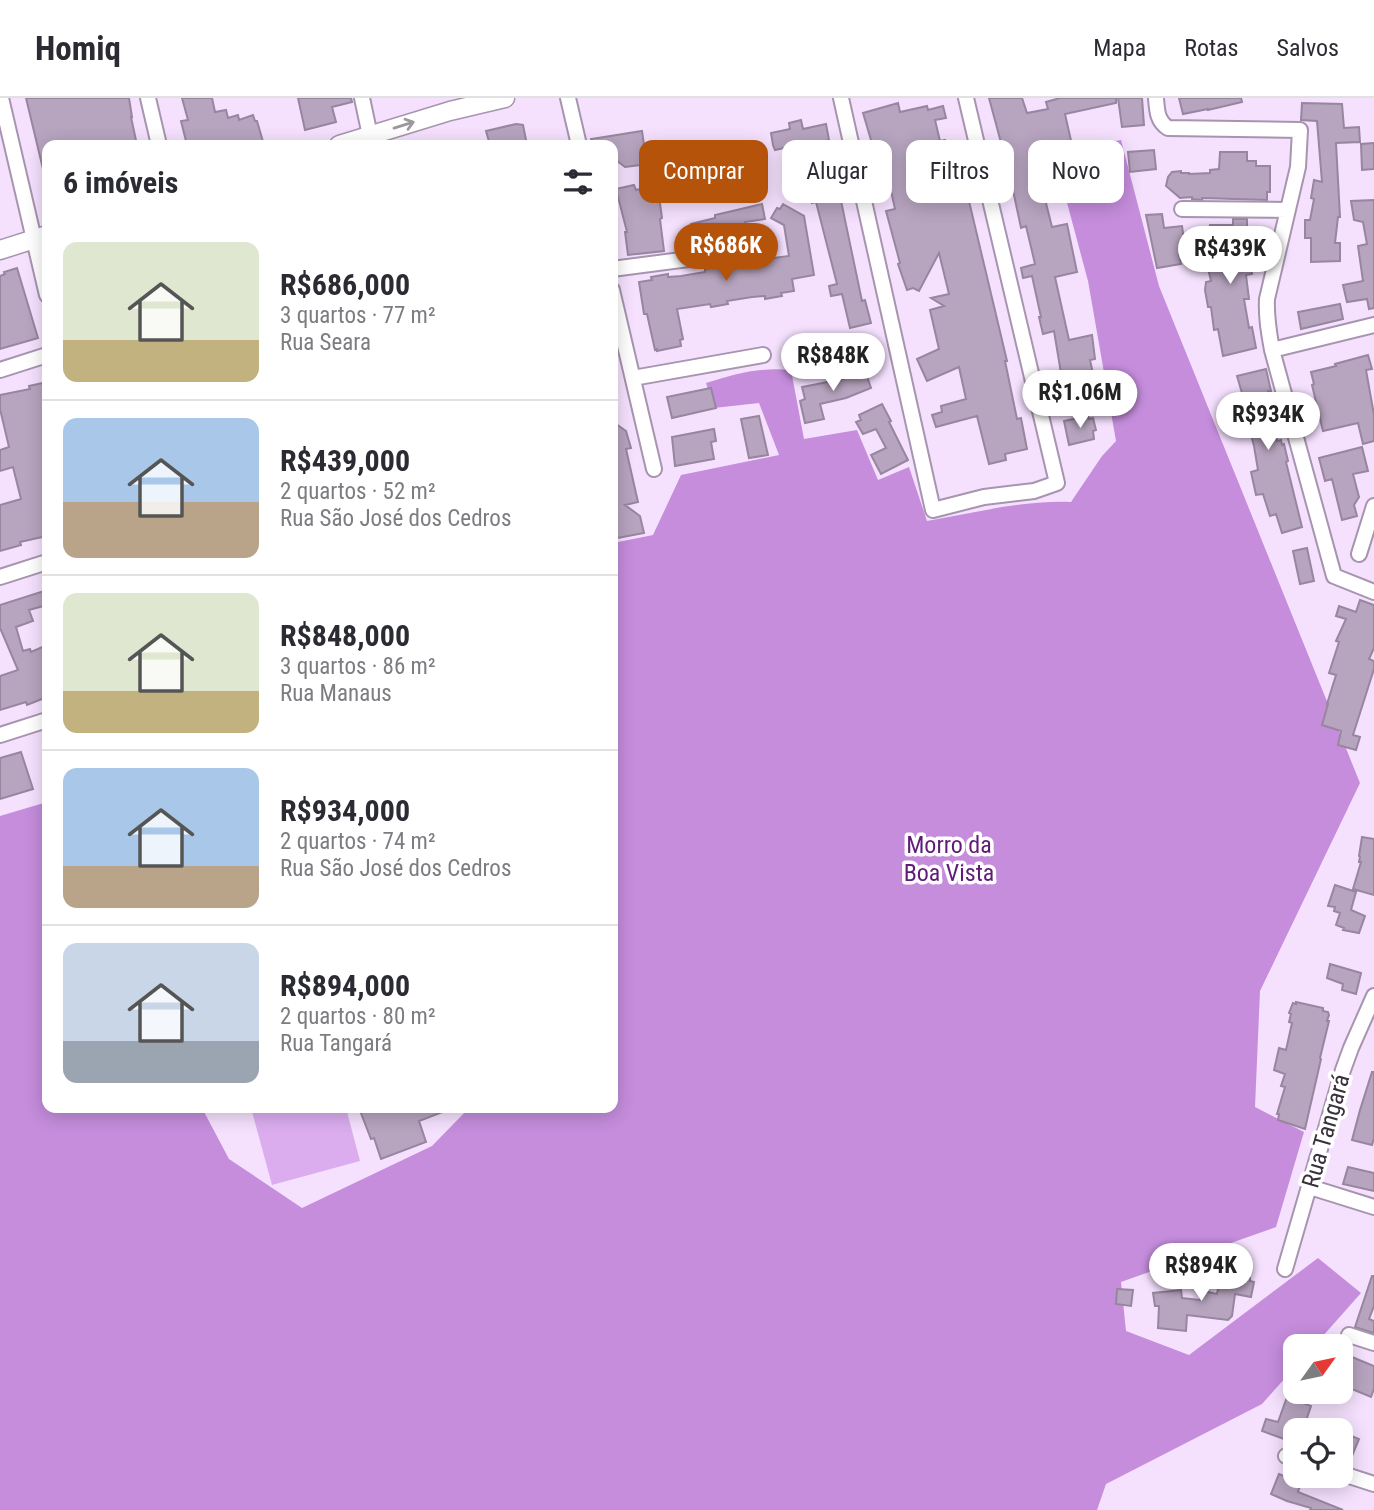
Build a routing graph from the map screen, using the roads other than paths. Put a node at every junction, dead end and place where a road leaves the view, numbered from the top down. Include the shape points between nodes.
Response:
1 (1, 98) edge
2 (148, 98) edge
3 (362, 98) edge
4 (505, 98) edge
5 (568, 98) edge
6 (841, 98) edge
7 (966, 98) edge
8 (1156, 98) edge
9 (158, 140) edge
10 (371, 140) edge
11 (578, 140) edge
12 (1182, 209) dead end
13 (1288, 210) junction
14 (41, 237) edge
15 (765, 249) dead end
16 (0, 250) edge
17 (618, 269) edge
18 (618, 315) edge
19 (1374, 325) edge
20 (1272, 350) junction
21 (763, 355) dead end
22 (42, 357) edge
23 (0, 370) edge
24 (633, 378) junction
25 (654, 469) dead end
26 (1374, 506) edge
27 (1359, 554) dead end
28 (42, 564) edge
29 (0, 577) edge
30 (1374, 592) edge
31 (42, 722) edge
32 (0, 735) edge
33 (1374, 996) edge
34 (1310, 1187) junction
35 (1374, 1207) edge
36 (1285, 1269) dead end
37 (1353, 1336) edge
38 (1374, 1343) edge
39 (1353, 1477) edge
40 (1374, 1484) edge

1 - 14 street
2 - 9 street
3 - 10 street
10 -> 4 main road via 450,111
5 - 11 street
6 - 7 street via 933,510 1057,483
8 - 13 street via 1158,115 1168,128 1300,130
12 - 13 street
13 - 20 street via 1267,299
14 - 16 main road
15 - 17 street
18 - 24 street
19 - 20 street
20 - 30 street via 1334,576
21 - 24 street
22 - 23 street
24 - 25 street
26 - 27 street
28 - 29 street
31 - 32 street
33 - 34 street, Rua Tangará via 1347,1059
34 - 35 street
34 - 36 street, Rua Tangará
37 - 38 street
39 - 40 street

